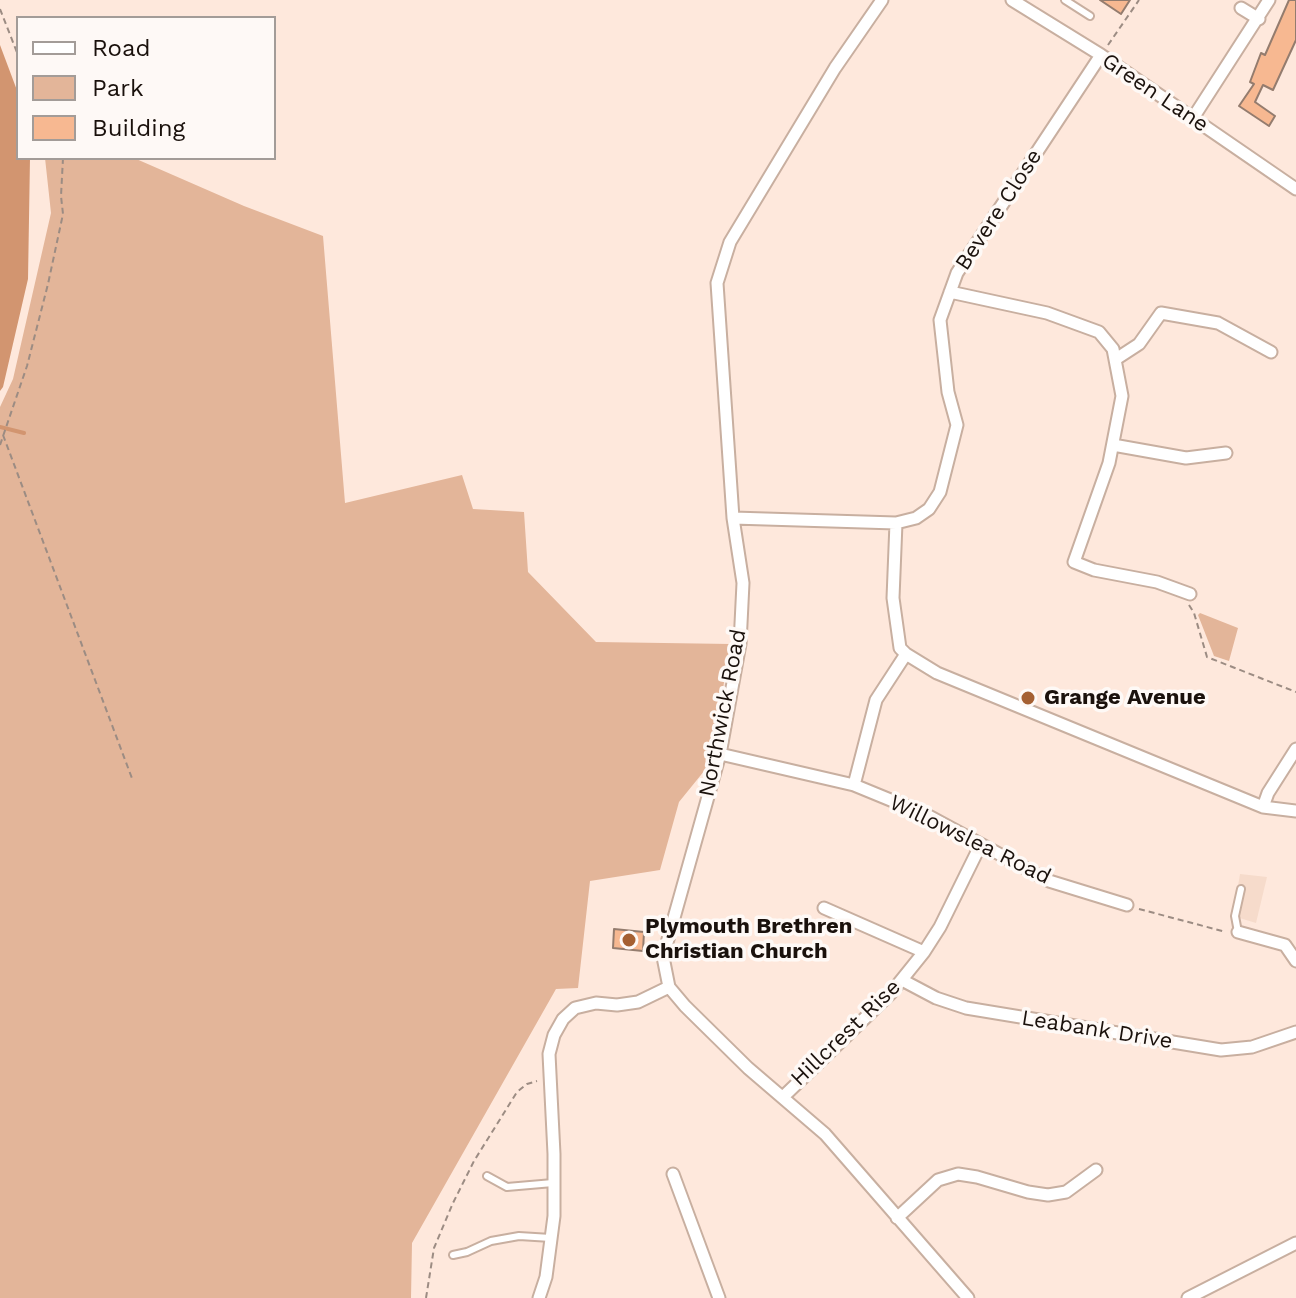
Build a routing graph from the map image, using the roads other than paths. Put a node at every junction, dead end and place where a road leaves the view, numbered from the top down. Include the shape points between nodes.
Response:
1 (882, 0) edge
2 (1012, 0) edge
3 (1065, 0) edge
4 (1269, 0) edge
5 (1241, 8) dead end
6 (1090, 16) dead end
7 (1259, 19) junction
8 (1101, 55) junction
9 (1193, 118) junction
10 (1296, 189) edge
11 (950, 292) junction
12 (1271, 352) dead end
13 (1116, 359) junction
14 (1113, 445) junction
15 (1226, 453) dead end
16 (733, 518) junction
17 (896, 523) junction
18 (1190, 594) road end
19 (906, 654) junction
20 (1296, 749) edge
21 (720, 754) junction
22 (854, 785) junction
23 (1263, 807) junction
24 (1296, 811) edge
25 (980, 846) junction
26 (1241, 889) dead end
27 (1127, 905) road end
28 (824, 908) dead end
29 (1238, 932) joint
30 (924, 952) junction
31 (1296, 961) edge
32 (902, 980) junction
33 (669, 987) junction
34 (1296, 1032) edge
35 (784, 1096) junction
36 (1096, 1170) dead end
37 (673, 1174) dead end
38 (487, 1176) dead end
39 (553, 1183) junction
40 (897, 1218) junction
41 (551, 1238) junction
42 (1296, 1243) edge
43 (453, 1255) road end
44 (539, 1298) edge
45 (719, 1298) edge
46 (968, 1298) edge
47 (1188, 1298) edge

1 - 16 street, Northwick Road via 730,242 717,283
2 - 8 street, Green Lane
3 - 6 lane
4 - 7 street
5 - 7 street
7 - 9 street
8 - 9 street, Green Lane
8 - 11 street, Bevere Close via 965,259
9 - 10 street, Green Lane
11 - 13 street via 1047,313 1099,332
11 - 17 street, Bevere Close via 940,320 957,425 940,492 929,509
12 - 13 street via 1218,323 1161,313 1139,344
13 - 14 street via 1122,396
14 - 15 street via 1186,458
14 - 18 street via 1074,562
16 - 17 street, Bevere Close
16 - 21 street, Northwick Road via 743,583 740,644
17 - 19 street via 893,598 900,648
19 - 22 street via 876,700
19 - 23 street via 937,673
20 - 23 street
21 - 22 street, Willowslea Road
21 - 33 street, Northwick Road via 665,947
22 - 25 street, Willowslea Road via 927,815
23 - 24 street
25 - 27 street, Willowslea Road via 1049,881
25 - 30 street, Hillcrest Rise
26 - 29 lane via 1235,916
28 - 30 street
29 - 31 street via 1285,945
30 - 32 street, Hillcrest Rise
32 - 34 street, Leabank Drive via 966,1008 1221,1050 1252,1047
32 - 35 street, Hillcrest Rise
33 - 35 street via 748,1068
33 - 39 street via 638,1002 575,1008 563,1019 549,1054
35 - 40 street via 825,1134
36 - 40 street via 1066,1192 1048,1195 958,1174 938,1180
37 - 45 street
38 - 39 lane via 507,1187
39 - 41 street
40 - 46 street
41 - 43 lane via 519,1236
41 - 44 street
42 - 47 street

